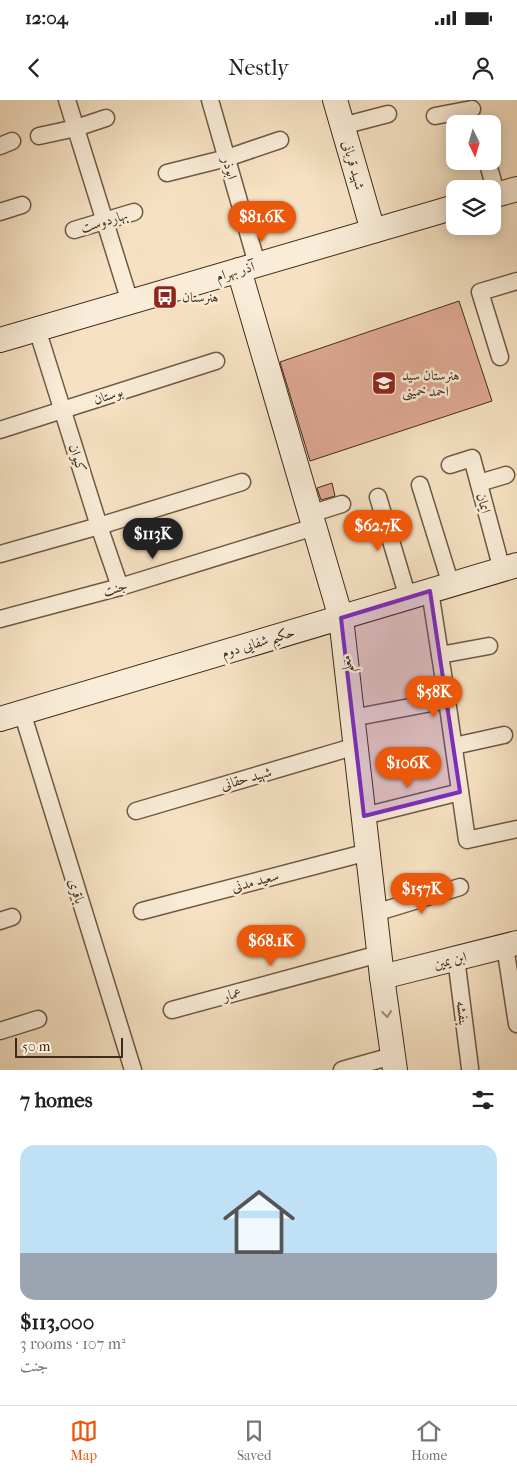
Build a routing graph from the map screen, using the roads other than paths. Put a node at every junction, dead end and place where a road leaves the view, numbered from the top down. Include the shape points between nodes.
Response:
1 (68, 100) edge
2 (210, 100) edge
3 (334, 100) edge
4 (472, 111) edge
5 (388, 114) dead end
6 (435, 116) dead end
7 (106, 118) dead end
8 (342, 126) junction
9 (76, 128) junction
10 (39, 136) dead end
11 (280, 140) dead end
12 (227, 158) junction
13 (491, 170) edge
14 (167, 173) dead end
15 (502, 193) edge
16 (22, 205) dead end
17 (446, 210) edge
18 (0, 212) edge
19 (134, 212) dead end
20 (105, 221) junction
21 (74, 230) dead end
22 (373, 231) junction
23 (248, 267) junction
24 (517, 281) edge
25 (130, 302) junction
26 (37, 330) junction
27 (0, 340) edge
28 (500, 357) dead end
29 (216, 361) dead end
30 (62, 410) junction
31 (0, 430) edge
32 (450, 465) dead end
33 (506, 475) dead end
34 (242, 482) dead end
35 (479, 483) junction
36 (420, 485) dead end
37 (378, 497) dead end
38 (342, 504) dead end
39 (312, 521) junction
40 (99, 526) junction
41 (0, 554) edge
42 (510, 567) edge
43 (120, 587) junction
44 (429, 591) junction
45 (341, 618) junction
46 (0, 619) edge
47 (489, 646) dead end
48 (440, 655) junction
49 (448, 700) junction
50 (11, 715) edge
51 (352, 718) junction
52 (504, 735) dead end
53 (356, 746) junction
54 (454, 746) junction
55 (460, 792) junction
56 (136, 810) dead end
57 (364, 816) junction
58 (517, 829) edge
59 (368, 852) junction
60 (460, 887) dead end
61 (142, 911) dead end
62 (375, 913) junction
63 (511, 944) edge
64 (379, 954) junction
65 (456, 958) junction
66 (382, 977) junction
67 (172, 1010) dead end
68 (38, 1019) dead end
69 (517, 1024) edge
70 (0, 1031) edge
71 (393, 1063) edge
72 (470, 1068) dead end
73 (133, 1070) edge
74 (342, 1070) edge

1 - 9 street
2 - 12 street, ابوذر
3 - 8 street, شهید قربانی
4 - 6 street
5 - 8 street
7 - 9 street
8 - 22 street, شهید قربانی
9 - 10 street
9 - 20 street
11 - 12 street
12 - 14 street
12 - 23 street, ابوذر
13 - 15 street
16 - 18 street
17 - 22 street, آذر بهرام
19 - 20 street, بهاردوست
20 - 21 street, بهاردوست
20 - 25 street
22 - 23 street, آذر بهرام
23 - 25 street, آذر بهرام
23 - 39 street, معلم
24 - 28 street via 480,292
25 - 26 street, آذر بهرام
26 - 27 street, آذر بهرام
26 - 30 street, کیوان
29 - 30 street, بوستان
30 - 31 street, بوستان
30 - 40 street, کیوان
32 - 35 street, ایمان via 472,458
33 - 35 street
34 - 40 street
35 - 42 street, ایمان
36 - 44 street
37 - 44 street
38 - 39 street, جنت
39 - 43 street, جنت
39 - 45 street, معلم
40 - 41 street
40 - 43 street, کیوان
42 - 44 street, حکیم شفایی دوم
43 - 46 street, جنت
44 - 45 street, حکیم شفایی دوم
44 - 48 street
45 - 50 street, حکیم شفایی دوم
45 - 51 street, معلم
47 - 48 street
48 - 49 street
49 - 51 street
49 - 54 street
50 - 73 street, باقری
51 - 53 street, معلم
52 - 54 street
53 - 56 street, شهید حقانی
53 - 57 street, معلم
54 - 55 street
55 - 57 street
55 - 58 street via 467,840
57 - 59 street, معلم
59 - 61 street, سعید مدنی
59 - 62 street, معلم
60 - 62 street
62 - 64 street, معلم
63 - 65 street, ابن یمین
63 - 69 street
64 - 66 street, معلم
64 - 67 street, عمار
65 - 66 street, ابن یمین
65 - 72 street, بنفشه
66 -> 71 street, معلم
68 - 70 street
71 - 74 street

